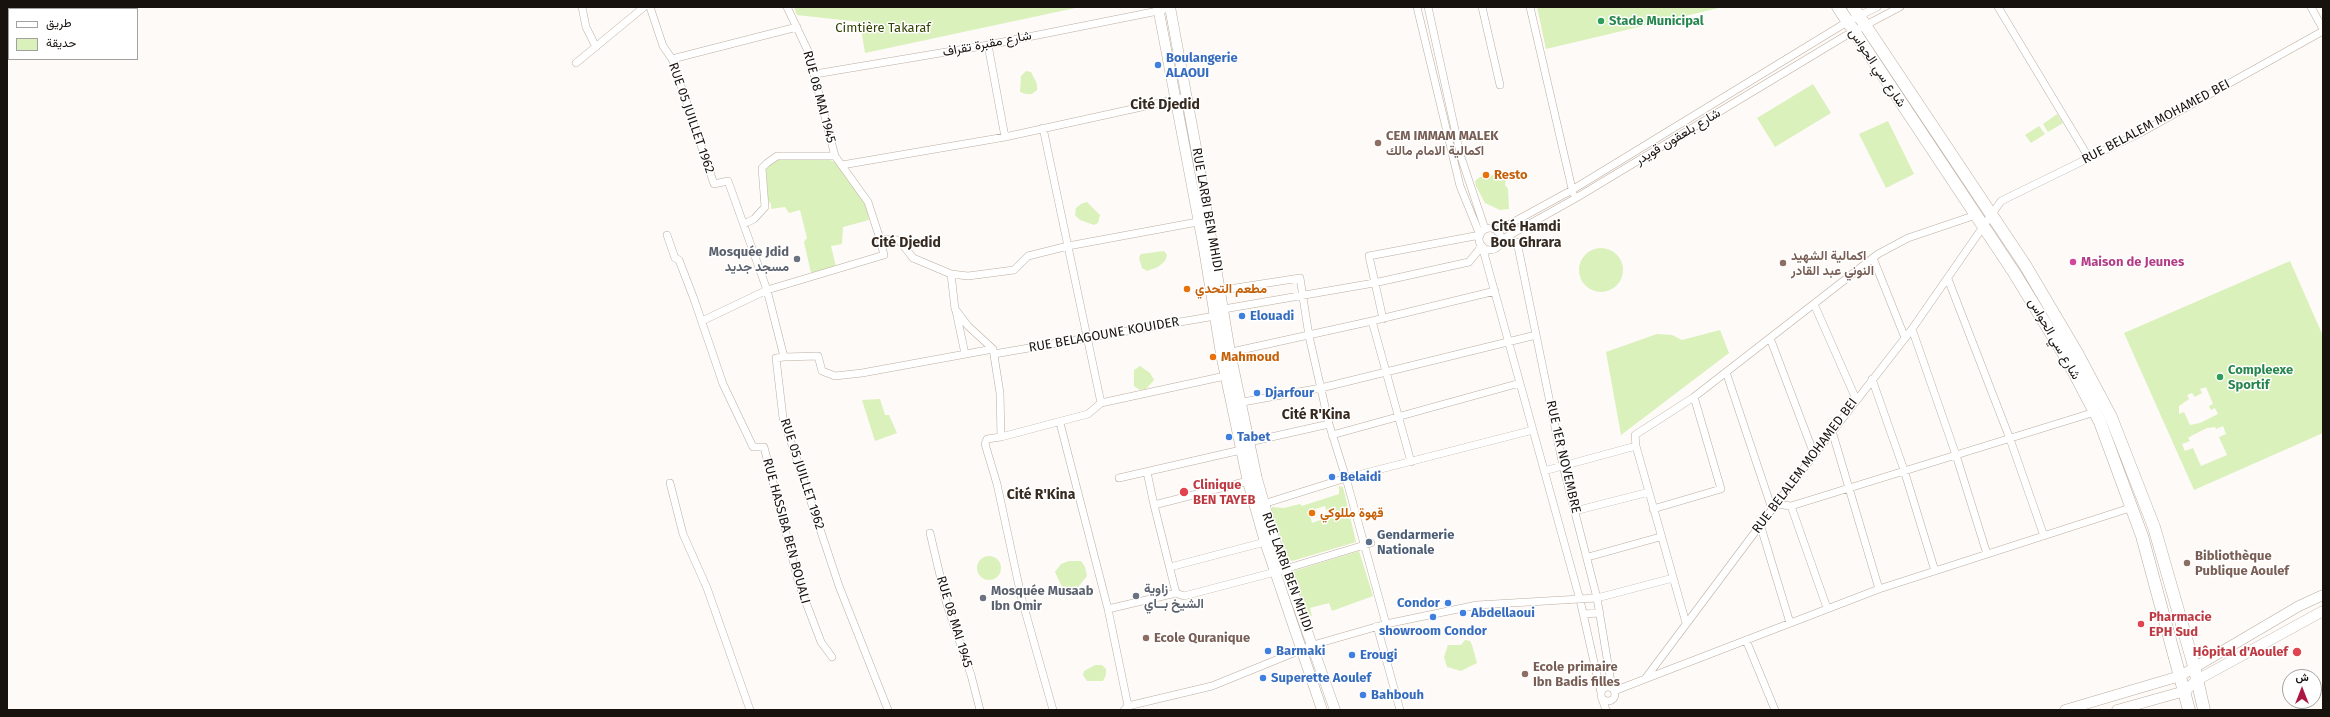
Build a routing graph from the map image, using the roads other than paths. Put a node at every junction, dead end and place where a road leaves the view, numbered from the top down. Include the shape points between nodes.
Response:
1 (582, 7) edge
2 (644, 7) edge
3 (650, 7) edge
4 (787, 7) edge
5 (1417, 7) edge
6 (1428, 7) edge
7 (1482, 7) edge
8 (1530, 7) edge
9 (1838, 7) edge
10 (1877, 7) edge
11 (1900, 7) edge
12 (1998, 7) edge
13 (2311, 7) edge
14 (1170, 8) edge
15 (1158, 9) edge
16 (1856, 11) edge
17 (1866, 26) junction
18 (797, 27) junction
19 (1850, 27) junction
20 (2323, 30) edge
21 (988, 45) junction
22 (596, 47) junction
23 (672, 59) junction
24 (576, 62) dead end
25 (1776, 65) junction
26 (815, 74) junction
27 (1782, 74) junction
28 (1500, 85) dead end
29 (1187, 97) junction
30 (1176, 100) junction
31 (1699, 112) junction
32 (1705, 120) junction
33 (1043, 128) junction
34 (1005, 137) junction
35 (1635, 151) junction
36 (1197, 153) junction
37 (835, 156) junction
38 (1186, 156) junction
39 (2089, 158) junction
40 (1640, 159) junction
41 (842, 165) junction
42 (1468, 184) junction
43 (1460, 186) junction
44 (1572, 190) junction
45 (1576, 198) junction
46 (1992, 214) junction
47 (1976, 215) junction
48 (1204, 221) junction
49 (744, 224) junction
50 (1985, 226) junction
51 (1497, 231) junction
52 (1483, 232) junction
53 (667, 236) dead end
54 (880, 239) junction
55 (1501, 241) junction
56 (1068, 246) junction
57 (1482, 246) junction
58 (1873, 258) junction
59 (951, 274) junction
60 (1948, 278) junction
61 (1374, 283) junction
62 (767, 290) junction
63 (1216, 291) junction
64 (1495, 291) junction
65 (1303, 296) junction
66 (1814, 304) junction
67 (956, 309) junction
68 (1217, 312) junction
69 (1383, 319) junction
70 (702, 321) junction
71 (1372, 321) junction
72 (1912, 329) junction
73 (1536, 335) junction
74 (1309, 336) junction
75 (1087, 338) junction
76 (1770, 338) junction
77 (1905, 338) junction
78 (1508, 341) junction
79 (994, 351) junction
80 (1226, 353) junction
81 (965, 354) junction
82 (784, 357) junction
83 (1387, 372) junction
84 (1726, 372) junction
85 (1225, 376) junction
86 (1872, 379) junction
87 (1520, 384) junction
88 (1321, 388) junction
89 (1694, 397) junction
90 (1856, 399) junction
91 (1101, 403) junction
92 (1235, 403) junction
93 (2094, 412) junction
94 (1398, 418) junction
95 (1060, 422) junction
96 (1329, 424) junction
97 (1532, 430) junction
98 (1832, 431) junction
99 (1332, 435) junction
100 (1001, 436) junction
101 (2010, 439) junction
102 (1249, 442) junction
103 (1636, 446) junction
104 (1241, 450) junction
105 (1814, 454) junction
106 (1956, 455) junction
107 (1411, 462) junction
108 (1563, 466) junction
109 (1904, 470) junction
110 (1544, 471) junction
111 (1147, 472) junction
112 (1119, 478) dead end
113 (1346, 478) junction
114 (1252, 480) junction
115 (670, 483) dead end
116 (1847, 488) junction
117 (1649, 492) junction
118 (1154, 505) junction
119 (1259, 505) junction
120 (1792, 506) junction
121 (1774, 507) junction
122 (2132, 507) junction
123 (1653, 509) junction
124 (1575, 512) junction
125 (1760, 524) junction
126 (930, 533) dead end
127 (2044, 536) junction
128 (1660, 537) junction
129 (1265, 542) junction
130 (1371, 543) dead end
131 (1363, 546) junction
132 (1987, 554) junction
133 (1588, 557) junction
134 (1170, 567) junction
135 (1285, 568) junction
136 (1935, 571) junction
137 (1275, 572) junction
138 (1672, 578) junction
139 (1879, 589) junction
140 (1176, 593) junction
141 (2323, 595) edge
142 (1597, 598) junction
143 (1580, 600) junction
144 (1827, 608) junction
145 (1108, 609) junction
146 (2323, 611) edge
147 (1600, 613) junction
148 (1583, 614) junction
149 (1686, 623) junction
150 (1790, 623) junction
151 (1386, 624) junction
152 (1377, 626) junction
153 (1746, 640) junction
154 (1313, 646) junction
155 (1303, 650) junction
156 (832, 657) dead end
157 (2194, 666) junction
158 (2180, 676) junction
159 (1645, 679) junction
160 (2197, 680) junction
161 (2185, 691) junction
162 (1613, 693) junction
163 (1601, 694) junction
164 (1126, 708) edge
165 (1606, 709) edge
166 (750, 710) edge
167 (888, 710) edge
168 (980, 710) edge
169 (1053, 710) edge
170 (1322, 710) edge
171 (1335, 710) edge
172 (1400, 710) edge
173 (1775, 710) edge
174 (2065, 710) edge
175 (2117, 710) edge
176 (2189, 710) edge
177 (2204, 710) edge

1 - 22 street via 586,27
2 - 22 street
3 - 23 street, RUE 05 JUILLET 1962 via 663,46
4 - 18 street, RUE 08 MAI 1945
5 - 43 street
6 - 42 street
7 - 28 street
8 - 44 street
9 - 19 main road, شارع سي الحواس
10 - 16 street
11 - 17 street
12 - 39 street
13 - 20 street
14 - 15 street, شارع مقبرة تقراف
14 - 29 street, RUE LARBI BEN MHIDI
15 - 21 street, شارع مقبرة تقراف
15 - 30 street, RUE LARBI BEN MHIDI
16 - 17 main road, شارع سي الحواس
16 - 19 street
17 - 19 street
17 - 46 main road, شارع سي الحواس
18 - 23 street
18 - 26 street, RUE 08 MAI 1945
19 - 25 street, شارع بلعقون قويدر
19 - 27 street, شارع بلعقون قويدر
19 - 47 main road, شارع سي الحواس
20 - 39 street, RUE BELALEM MOHAMED BEI via 2142,132
21 - 26 street, شارع مقبرة تقراف
21 - 34 street
22 - 24 street
23 - 49 street, RUE 05 JUILLET 1962 via 714,184 728,181
25 - 27 street
25 - 31 street, شارع بلعقون قويدر
26 - 37 street, RUE 08 MAI 1945
27 - 32 street, شارع بلعقون قويدر
29 - 30 street
29 - 36 street, RUE LARBI BEN MHIDI
30 - 33 street
30 - 38 street, RUE LARBI BEN MHIDI
31 - 32 street
31 - 35 street, شارع بلعقون قويدر
32 - 40 street, شارع بلعقون قويدر
33 - 34 street
33 - 56 street
34 - 41 street
35 - 40 street
35 - 44 street, شارع بلعقون قويدر
36 - 38 street
36 - 48 street, RUE LARBI BEN MHIDI
37 - 41 street, RUE 08 MAI 1945
37 - 49 street via 777,156 767,163 762,168 765,207 754,219
38 - 48 street, RUE LARBI BEN MHIDI
39 - 46 street, RUE BELALEM MOHAMED BEI via 2001,201
40 - 45 street, شارع بلعقون قويدر
41 - 54 street, RUE 08 MAI 1945 via 868,202
42 - 43 street
42 - 52 street
43 - 52 street
44 - 45 street
44 - 51 street, شارع بلعقون قويدر
45 - 55 street, شارع بلعقون قويدر
46 - 50 street, RUE BELALEM MOHAMED BEI
46 - 157 main road, شارع سي الحواس via 2077,353 2111,417 2154,527
47 - 50 main road, شارع سي الحواس
47 - 58 street via 1908,238
48 - 56 street
48 - 63 street, RUE LARBI BEN MHIDI
49 - 62 street, RUE 05 JUILLET 1962
50 - 60 street, RUE BELALEM MOHAMED BEI
50 - 93 main road, شارع سي الحواس via 2067,359
51 - 52 street via 1491,228
51 - 55 street
52 - 57 street
52 - 61 street via 1369,256
53 - 70 street, RUE HASSIBA BEN BOUALI
54 - 59 street via 899,240 913,258
54 - 62 street, RUE 08 MAI 1945 via 884,255
55 - 57 street via 1498,247 1492,250
55 - 73 street, RUE 1ER NOVEMBRE via 1517,242
56 - 59 street via 1028,256 1014,270 968,276
56 - 75 street
57 - 61 street, RUE BELAGOUNE KOUIDER via 1469,262
57 - 64 street, RUE 1ER NOVEMBRE
58 - 66 street
58 - 77 street
59 - 67 street
60 - 72 street, RUE BELALEM MOHAMED BEI
60 - 101 street
61 - 65 street, RUE BELAGOUNE KOUIDER
61 - 69 street
62 - 70 street
62 - 82 street, RUE 05 JUILLET 1962
63 - 65 street via 1300,278
63 - 68 street, RUE LARBI BEN MHIDI
64 - 69 street
64 - 78 street, RUE 1ER NOVEMBRE
65 - 68 street, RUE BELAGOUNE KOUIDER
65 - 74 street
66 - 76 street
66 - 90 street
67 - 79 street via 968,326
67 - 81 street
68 - 75 street, RUE BELAGOUNE KOUIDER
68 - 80 street, RUE LARBI BEN MHIDI
69 - 71 street
70 - 156 street, RUE HASSIBA BEN BOUALI via 723,384 753,447 764,447 799,584 821,642
71 - 74 street
71 - 83 street
72 - 77 street, RUE BELALEM MOHAMED BEI
72 - 106 street
73 - 78 street
73 - 108 street, RUE 1ER NOVEMBRE
74 - 80 street
74 - 88 street
75 - 79 street, RUE BELAGOUNE KOUIDER
75 - 91 street
76 - 84 street
76 - 105 street
77 - 86 street, RUE BELALEM MOHAMED BEI
78 - 83 street
78 - 87 street, RUE 1ER NOVEMBRE
79 - 81 street, RUE BELAGOUNE KOUIDER
79 - 100 street via 1000,393
80 - 85 street, RUE LARBI BEN MHIDI
80 - 92 street, RUE LARBI BEN MHIDI
81 - 82 street, RUE BELAGOUNE KOUIDER via 834,376 822,371 818,356
82 - 167 street, RUE 05 JUILLET 1962 via 776,358 783,418 839,586
83 - 88 street
83 - 94 street
84 - 89 street
84 - 121 street
85 - 91 street
85 - 92 street, RUE LARBI BEN MHIDI
86 - 90 street, RUE BELALEM MOHAMED BEI
86 - 109 street
87 - 94 street
87 - 97 street, RUE 1ER NOVEMBRE
88 - 92 street
88 - 96 street
89 - 103 street via 1635,435
89 - 123 street via 1721,489
90 - 98 street, RUE BELALEM MOHAMED BEI
91 - 95 street via 1088,414
92 - 102 street, RUE LARBI BEN MHIDI
92 - 104 street, RUE LARBI BEN MHIDI
93 - 101 street
93 - 122 main road, شارع سي الحواس
94 - 99 street
94 - 107 street
95 - 100 street
95 - 145 street
96 - 99 street
96 - 102 street
97 - 107 street
97 - 110 street, RUE 1ER NOVEMBRE
98 - 105 street, RUE BELALEM MOHAMED BEI
98 - 116 street
99 - 113 street
100 - 169 street via 987,439 985,444 997,484 1022,600
101 - 106 street
101 - 127 street
102 - 114 street, RUE LARBI BEN MHIDI
103 - 108 street
103 - 117 street
104 - 111 street
104 - 114 street, RUE LARBI BEN MHIDI
105 - 121 street, RUE BELALEM MOHAMED BEI
106 - 109 street
106 - 132 street
107 - 113 street
108 - 110 street
108 - 124 street, RUE 1ER NOVEMBRE
109 - 116 street
109 - 136 street
110 - 143 street, RUE 1ER NOVEMBRE
111 - 112 street
111 - 118 street
113 - 119 street
113 - 131 street
114 - 118 street
114 - 119 street, RUE LARBI BEN MHIDI
115 - 166 street via 683,534 707,588
116 - 120 street
116 - 139 street
117 - 123 street
117 - 124 street
118 - 134 street
119 - 129 street, RUE LARBI BEN MHIDI
119 - 135 street, RUE LARBI BEN MHIDI
120 - 121 street
120 - 144 street
121 - 125 street, RUE BELALEM MOHAMED BEI
122 - 127 street
122 - 158 main road, شارع سي الحواس via 2162,605
123 - 128 street
124 - 133 street, RUE 1ER NOVEMBRE
125 - 149 street, RUE BELALEM MOHAMED BEI
125 - 150 street
126 - 168 street, RUE 08 MAI 1945 via 947,606 971,675
127 - 132 street
128 - 133 street
128 - 138 street
129 - 134 street
129 - 137 street, RUE LARBI BEN MHIDI
130 - 131 street
131 - 135 street
131 - 151 street
132 - 136 street
133 - 142 street, RUE 1ER NOVEMBRE
134 - 140 street
135 - 137 street
135 - 154 street, RUE LARBI BEN MHIDI
136 - 139 street
137 - 140 street via 1184,596
137 - 155 street, RUE LARBI BEN MHIDI
138 - 142 street
138 - 149 street
139 - 144 street
140 - 145 street
141 - 157 street
142 - 143 street
142 - 147 street, RUE 1ER NOVEMBRE
143 - 148 street, RUE 1ER NOVEMBRE
143 - 151 street via 1477,605
144 - 150 street
145 - 164 street
146 - 160 street
147 - 148 street
147 - 162 street, RUE 1ER NOVEMBRE
148 - 163 street, RUE 1ER NOVEMBRE
149 - 159 street, RUE BELALEM MOHAMED BEI
150 - 153 street
151 - 152 street
152 - 154 street
152 - 172 street
153 - 159 street
153 - 173 street
154 - 155 street
154 - 171 street, RUE LARBI BEN MHIDI
155 - 164 street via 1212,686
155 - 170 street, RUE LARBI BEN MHIDI
157 - 158 street
157 - 160 main road, شارع سي الحواس
158 - 161 main road, شارع سي الحواس
158 - 174 street
159 - 162 street
160 - 161 street
160 - 177 main road, شارع سي الحواس
161 - 175 street
161 - 176 main road, شارع سي الحواس
162 - 163 street via 1605,687
162 - 163 street via 1606,701
162 - 165 street
163 - 165 street, RUE 1ER NOVEMBRE

